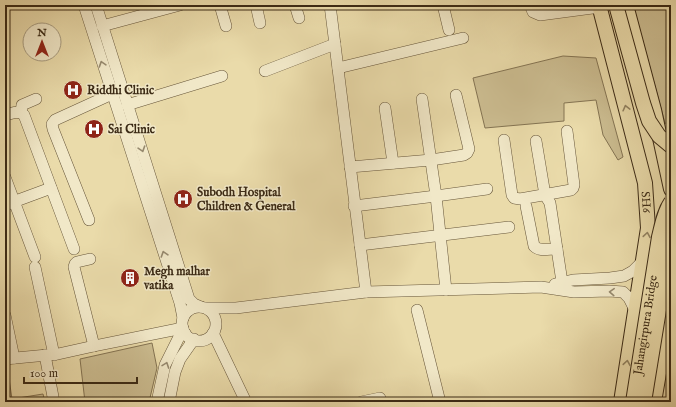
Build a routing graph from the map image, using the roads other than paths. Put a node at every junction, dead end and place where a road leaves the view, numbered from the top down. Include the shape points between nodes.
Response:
1 (84, 5) edge
2 (96, 5) edge
3 (180, 5) edge
4 (220, 5) edge
5 (256, 5) edge
6 (295, 5) edge
7 (330, 5) edge
8 (444, 5) edge
9 (530, 5) edge
10 (616, 5) edge
11 (626, 5) edge
12 (600, 6) edge
13 (299, 18) dead end
14 (260, 23) dead end
15 (102, 26) junction
16 (226, 26) dead end
17 (449, 30) dead end
18 (463, 38) dead end
19 (335, 44) junction
20 (338, 68) junction
21 (265, 71) dead end
22 (222, 76) dead end
23 (112, 94) junction
24 (456, 95) dead end
25 (36, 99) dead end
26 (422, 99) dead end
27 (127, 105) junction
28 (385, 108) dead end
29 (21, 113) junction
30 (5, 116) edge
31 (567, 131) dead end
32 (504, 140) dead end
33 (536, 141) dead end
34 (671, 146) edge
35 (431, 160) junction
36 (394, 163) junction
37 (350, 167) junction
38 (5, 177) edge
39 (51, 188) junction
40 (487, 189) dead end
41 (671, 189) edge
42 (545, 195) junction
43 (436, 196) junction
44 (671, 202) edge
45 (10, 203) edge
46 (354, 206) junction
47 (526, 206) dead end
48 (89, 220) dead end
49 (509, 227) dead end
50 (441, 235) junction
51 (671, 236) edge
52 (360, 245) junction
53 (74, 249) dead end
54 (557, 249) junction
55 (90, 259) dead end
56 (643, 261) junction
57 (671, 266) edge
58 (562, 282) junction
59 (541, 287) junction
60 (446, 290) junction
61 (366, 292) junction
62 (670, 307) edge
63 (204, 308) junction
64 (236, 308) junction
65 (417, 310) dead end
66 (635, 310) junction
67 (5, 315) edge
68 (215, 330) junction
69 (189, 332) junction
70 (94, 346) junction
71 (223, 354) junction
72 (49, 355) junction
73 (9, 358) edge
74 (380, 398) dead end
75 (54, 402) edge
76 (157, 402) edge
77 (169, 402) edge
78 (246, 402) edge
79 (361, 402) edge
80 (440, 402) edge
81 (621, 402) edge
82 (633, 402) edge
83 (644, 402) edge
84 (654, 402) edge

23 -> 1 street
2 - 15 street
3 - 15 street
4 - 16 street
5 - 14 street
6 - 13 street
7 - 19 street
8 - 17 street
9 - 12 street via 533,12 540,15
10 - 34 main road, bridge via 649,121
11 - 41 main road via 654,110
56 -> 12 main road, SH6 via 648,228 645,183
15 - 27 street
18 - 20 street
19 - 20 street
19 - 21 street
20 - 37 street
22 - 27 street
23 - 48 street via 55,120 52,124
69 -> 23 street
24 - 35 street via 469,149 464,155
25 - 29 street via 22,105
26 - 35 street
27 -> 63 street via 190,299 194,304
28 - 36 street
29 - 30 street via 15,112
29 - 39 street via 24,115
31 - 42 street via 573,188
32 - 42 street via 514,198
33 - 42 street
35 - 36 street
35 - 43 street
36 - 37 street
37 - 46 street
38 - 45 street
39 - 45 street
39 - 53 street
40 - 43 street
42 - 54 street via 550,203
43 - 46 street
43 - 50 street
44 - 82 main road, Jahangirpura Bridge, bridge via 659,236
45 - 72 street via 35,262
46 - 52 street
47 - 54 street via 534,246 540,250
49 - 50 street
50 - 52 street
50 - 60 street
51 - 83 main road, Jahangirpura Bridge, bridge
52 - 61 street
54 - 58 street
55 - 70 street via 77,262 74,267
56 - 57 street
56 - 58 street via 624,276
56 - 66 main road, SH6
58 - 59 street
59 - 60 street
66 -> 59 street via 629,298 622,292 574,292
60 - 61 street
61 - 64 street
62 - 66 street
62 - 84 main road
63 - 64 street
63 - 68 street via 215,316
63 - 69 street via 195,307 186,313
64 - 68 street via 224,317
65 - 80 street
81 -> 66 main road, SH6
67 - 73 street
68 - 69 street via 204,340
68 - 71 street
69 - 70 street
69 - 71 street
76 -> 69 street via 165,365 179,337
69 - 77 street via 175,372
70 - 72 street
71 - 78 street
72 - 73 street
72 - 75 street
74 - 79 street

